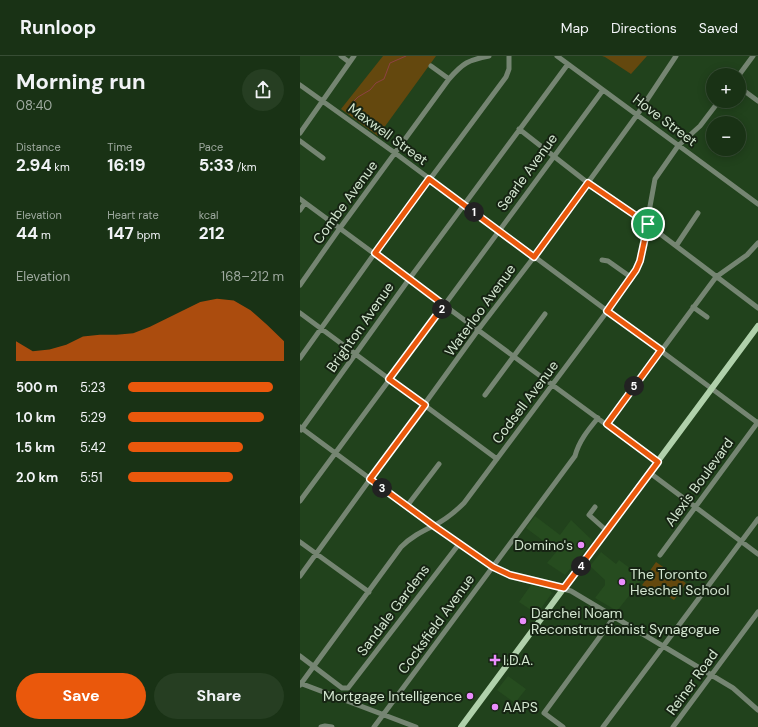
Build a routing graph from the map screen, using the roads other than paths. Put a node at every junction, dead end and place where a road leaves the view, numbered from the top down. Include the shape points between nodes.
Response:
1 (341, 56) edge
2 (354, 56) edge
3 (488, 56) edge
4 (509, 56) edge
5 (557, 56) edge
6 (676, 56) edge
7 (753, 56) edge
8 (472, 58) edge
9 (350, 62) junction
10 (568, 64) junction
11 (431, 66) dead end
12 (744, 68) edge
13 (449, 79) junction
14 (300, 85) edge
15 (603, 90) junction
16 (746, 92) edge
17 (322, 100) junction
18 (758, 101) edge
19 (714, 108) edge
20 (638, 115) junction
21 (519, 130) junction
22 (300, 133) edge
23 (300, 141) edge
24 (678, 146) junction
25 (395, 153) junction
26 (554, 156) junction
27 (323, 158) dead end
28 (429, 179) junction
29 (588, 183) junction
30 (300, 199) edge
31 (305, 203) junction
32 (758, 204) edge
33 (464, 205) junction
34 (300, 210) edge
35 (698, 213) dead end
36 (648, 224) junction
37 (340, 228) junction
38 (499, 230) junction
39 (758, 243) edge
40 (676, 246) junction
41 (375, 253) junction
42 (534, 257) junction
43 (602, 260) dead end
44 (716, 277) junction
45 (632, 278) junction
46 (409, 279) junction
47 (300, 285) edge
48 (444, 305) junction
49 (693, 307) junction
50 (758, 308) edge
51 (607, 311) junction
52 (300, 313) edge
53 (545, 314) dead end
54 (708, 317) dead end
55 (758, 326) edge
56 (322, 329) junction
57 (479, 330) junction
58 (661, 350) junction
59 (356, 354) junction
60 (514, 356) junction
61 (300, 358) edge
62 (389, 379) junction
63 (553, 385) junction
64 (712, 388) junction
65 (485, 395) dead end
66 (425, 405) junction
67 (598, 418) junction
68 (758, 423) edge
69 (607, 424) junction
70 (301, 429) edge
71 (335, 453) junction
72 (497, 459) junction
73 (658, 462) junction
74 (439, 464) dead end
75 (650, 472) junction
76 (370, 479) junction
77 (300, 500) edge
78 (406, 506) junction
79 (595, 507) dead end
80 (695, 507) junction
81 (758, 519) edge
82 (434, 526) junction
83 (607, 531) junction
84 (741, 541) junction
85 (300, 542) edge
86 (459, 544) junction
87 (317, 554) junction
88 (758, 554) edge
89 (660, 556) dead end
90 (493, 567) junction
91 (300, 576) edge
92 (564, 588) junction
93 (369, 592) junction
94 (758, 612) edge
95 (615, 616) junction
96 (663, 645) junction
97 (300, 656) edge
98 (314, 666) junction
99 (712, 675) junction
100 (300, 684) edge
101 (758, 710) edge
102 (384, 714) junction
103 (321, 727) edge
104 (332, 727) edge
105 (374, 727) edge
106 (416, 727) edge
107 (461, 727) edge
108 (563, 727) edge
109 (603, 727) edge
110 (673, 727) edge

1 - 9 street
2 - 9 street
3 - 8 street
4 - 28 street via 506,77
5 - 10 street, Hove Street
6 - 20 street, Waterloo Avenue
7 - 12 street
8 - 13 street
9 - 17 street
10 - 15 street, Hove Street
10 - 21 street, Brighton Avenue
11 - 13 street
13 - 25 street
14 - 17 street, Maxwell Street
15 - 20 street, Hove Street
15 - 26 street, Searle Avenue
16 - 18 street
17 - 22 street
17 - 25 street, Maxwell Street
19 - 24 street, Codsell Avenue via 700,126
20 - 24 street, Hove Street
20 - 29 street, Waterloo Avenue
21 - 26 street
21 - 33 street, Brighton Avenue
23 - 27 street
24 - 32 street, Hove Street
24 - 36 street, Codsell Avenue via 655,179
25 - 28 street, Maxwell Street
25 - 37 street, Combe Avenue
26 - 29 street
26 - 38 street, Searle Avenue
28 - 33 street, Maxwell Street
28 - 41 street
29 - 36 street
29 - 42 street, Waterloo Avenue
30 - 31 street
31 - 34 street
31 - 37 street
33 - 38 street, Maxwell Street
33 - 46 street, Brighton Avenue
35 - 40 street
36 - 40 street
36 - 45 street, Codsell Avenue via 640,261
37 - 41 street
37 - 47 street, Combe Avenue
38 - 42 street, Maxwell Street
38 - 48 street, Searle Avenue
39 - 44 street
40 - 44 street
41 - 46 street
41 - 56 street
42 - 51 street, Maxwell Street
42 - 57 street, Waterloo Avenue
43 - 45 street via 608,261
44 - 49 street
44 - 50 street
45 - 51 street, Codsell Avenue
46 - 48 street
46 - 59 street, Brighton Avenue
48 - 57 street
48 - 62 street, Searle Avenue
49 - 54 street
49 - 58 street
51 - 58 street, Maxwell Street
51 - 63 street, Codsell Avenue
52 - 56 street
53 - 60 street
55 - 64 main road
56 - 59 street
56 - 61 street
57 - 60 street
57 - 66 street, Waterloo Avenue
58 - 64 street, Maxwell Street
58 - 69 street
59 - 62 street
59 - 70 street, Brighton Avenue
60 - 63 street
60 - 65 street
62 - 66 street
62 - 71 street, Searle Avenue
63 - 67 street
63 - 72 street, Codsell Avenue
64 - 68 street, Maxwell Street
64 - 73 main road
66 - 72 street
66 - 76 street, Waterloo Avenue
67 - 69 street
67 - 90 street, Cocksfield Avenue via 584,435 575,456
68 - 80 street, Alexis Boulevard
69 - 73 street
70 - 71 street
71 - 76 street
71 - 77 street, Searle Avenue
72 - 82 street, Codsell Avenue via 464,503
73 - 75 main road
74 - 78 street
75 - 80 street
75 - 83 main road
76 - 78 street
76 - 87 street, Waterloo Avenue
78 - 82 street
79 - 83 street via 589,515
80 - 84 street
80 - 89 street, Alexis Boulevard
81 - 84 street
82 - 86 street
82 - 93 street, Codsell Avenue via 416,534 401,547
83 - 92 main road
84 - 88 street
84 - 96 street
85 - 87 street
86 - 90 street
86 - 98 street, Sandale Gardens via 348,688 345,689
87 - 91 street, Waterloo Avenue
87 - 93 street
90 - 92 street via 510,575
90 - 102 street, Cocksfield Avenue
92 - 95 street
92 - 107 main road
93 - 98 street, Codsell Avenue
94 - 99 street, Reiner Road
95 - 96 street
95 - 108 street via 544,713
96 - 99 street
96 - 109 street
97 - 98 street
98 - 100 street, Codsell Avenue
99 - 101 street via 738,692
99 - 110 street, Reiner Road
100 - 102 street
102 - 105 street, Cocksfield Avenue
102 - 106 street
103 - 104 street

